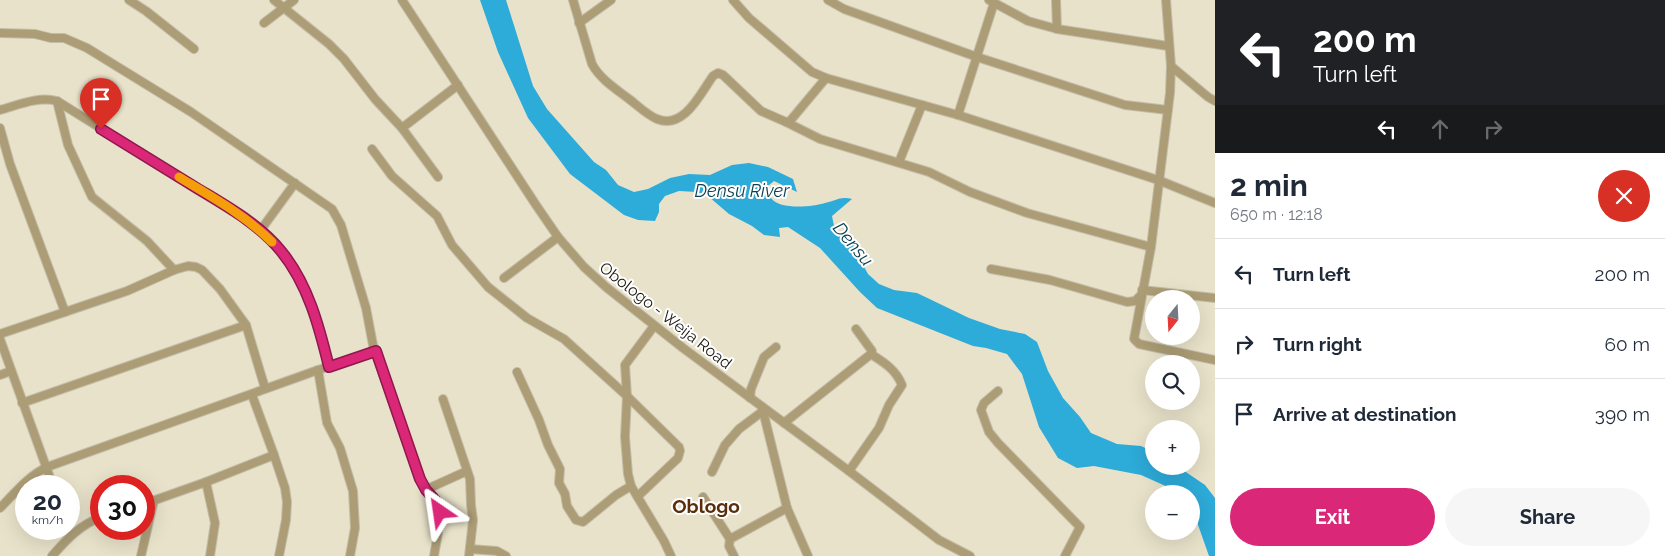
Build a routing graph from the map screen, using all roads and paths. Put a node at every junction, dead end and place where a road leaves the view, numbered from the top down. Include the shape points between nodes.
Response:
1 (129, 0) edge
2 (274, 0) edge
3 (294, 0) edge
4 (402, 0) edge
5 (573, 0) edge
6 (611, 0) edge
7 (733, 0) edge
8 (828, 0) edge
9 (1056, 0) edge
10 (1166, 0) edge
11 (991, 2) edge
12 (282, 8) junction
13 (264, 23) dead end
14 (579, 23) junction
15 (1057, 29) junction
16 (0, 33) edge
17 (1168, 46) junction
18 (194, 49) dead end
19 (977, 57) junction
20 (1171, 66) junction
21 (826, 78) junction
22 (458, 85) junction
23 (57, 101) junction
24 (1215, 101) edge
25 (922, 105) junction
26 (0, 110) edge
27 (1168, 110) junction
28 (958, 116) junction
29 (786, 122) junction
30 (0, 128) edge
31 (402, 128) junction
32 (372, 149) dead end
33 (899, 162) junction
34 (438, 177) dead end
35 (1158, 180) junction
36 (296, 183) junction
37 (1215, 203) edge
38 (260, 231) junction
39 (558, 237) junction
40 (1151, 247) junction
41 (991, 269) dead end
42 (174, 270) junction
43 (504, 278) dead end
44 (1142, 292) junction
45 (1215, 298) edge
46 (65, 312) junction
47 (246, 325) junction
48 (654, 326) junction
49 (856, 329) dead end
50 (0, 334) edge
51 (0, 339) edge
52 (776, 347) dead end
53 (376, 351) junction
54 (872, 354) junction
55 (1215, 360) edge
56 (329, 367) junction
57 (318, 370) junction
58 (11, 371) junction
59 (517, 372) dead end
60 (0, 375) edge
61 (266, 388) junction
62 (998, 391) dead end
63 (252, 395) junction
64 (627, 396) junction
65 (750, 398) junction
66 (443, 399) dead end
67 (22, 403) junction
68 (762, 409) junction
69 (784, 423) junction
70 (274, 455) junction
71 (47, 468) junction
72 (467, 470) junction
73 (849, 471) junction
74 (712, 472) dead end
75 (49, 475) edge
76 (206, 482) junction
77 (632, 486) junction
78 (426, 490) junction
79 (638, 496) junction
80 (704, 498) dead end
81 (155, 500) edge
82 (0, 508) edge
83 (787, 508) junction
84 (90, 521) edge
85 (80, 529) edge
86 (730, 539) junction
87 (67, 540) edge
88 (145, 540) edge
89 (470, 552) edge
90 (52, 556) edge
91 (141, 556) edge
92 (210, 556) edge
93 (280, 556) edge
94 (350, 556) edge
95 (434, 556) edge
96 (506, 556) edge
97 (671, 556) edge
98 (734, 556) edge
99 (808, 556) edge
100 (970, 556) edge
101 (1065, 556) edge

1 - 18 street
2 - 12 street
3 - 12 street
4 - 22 street, Obologo - Weija Road
5 - 14 street
6 - 14 street
7 - 21 street via 749,18 812,72
8 - 19 street via 844,9
9 - 15 street
10 - 17 street
11 - 15 street via 1028,21
11 - 19 street
12 - 13 street
12 - 31 street via 329,44
14 - 29 street via 595,70 655,119 672,121 687,113 718,73 761,111
15 - 17 street
16 - 36 street via 64,38 87,48 191,112
17 - 20 street
19 - 27 street via 1125,105
19 - 28 street
20 - 24 street
20 - 27 street
21 - 25 street
21 - 29 street
22 - 31 street
22 - 39 street, Obologo - Weija Road
23 - 26 street via 39,99
23 - 38 street via 237,213
23 - 42 street via 68,145 92,197 147,241
25 - 28 street
25 - 33 street
27 - 35 street
28 - 35 street
29 - 33 street via 820,139
30 - 46 street via 10,164
31 - 34 street
32 - 64 street via 392,176 437,216 452,245 488,287 527,318 564,339
33 - 40 street via 1027,213
35 - 37 street
35 - 40 street
36 - 38 street
36 - 53 street via 337,216
38 - 56 street via 281,251 296,274 311,304
39 - 43 street
39 - 48 street, Obologo - Weija Road via 584,267
40 - 44 street
41 - 44 street via 1050,280 1128,302 1135,301
42 - 46 street via 127,291
42 - 47 street via 188,266 202,270
44 - 45 street
44 - 55 street via 1136,343
46 - 50 street
47 - 61 street
47 - 67 street
48 - 64 street via 626,362
48 - 65 street, Obologo - Weija Road
49 - 54 street
51 - 58 street
52 - 65 street via 764,357
53 - 56 street
53 - 78 street
54 - 69 street
54 - 73 street via 888,365 902,385 879,428
56 - 57 street
57 - 61 street
57 - 94 street via 327,423 340,448 353,491 356,528
58 - 60 street
58 - 67 street
59 - 77 street via 560,469 559,483 576,520 583,522
61 - 63 street
62 - 101 street via 981,410 989,432 1079,525
63 - 70 street
63 - 71 street
64 - 77 street via 625,437
64 - 79 street via 680,451 678,458
65 - 68 street, Obologo - Weija Road
66 - 72 street
67 - 71 street
68 - 69 street, Obologo - Weija Road
68 - 74 street via 724,445
68 - 83 street
69 - 73 street, Obologo - Weija Road
70 - 76 street
70 - 93 street via 287,502
71 - 75 street
71 - 82 street via 26,480
72 - 78 street
72 - 89 street via 473,520
73 - 100 street, Obologo - Weija Road via 939,540
76 - 81 street
76 - 92 street via 215,523
77 - 79 street
78 - 95 street via 436,501 440,512
79 - 97 street
80 - 86 street
83 - 86 street
83 - 99 street
84 - 85 street
86 - 98 street via 729,546
87 - 90 street
88 - 91 street
89 - 96 street via 497,551

